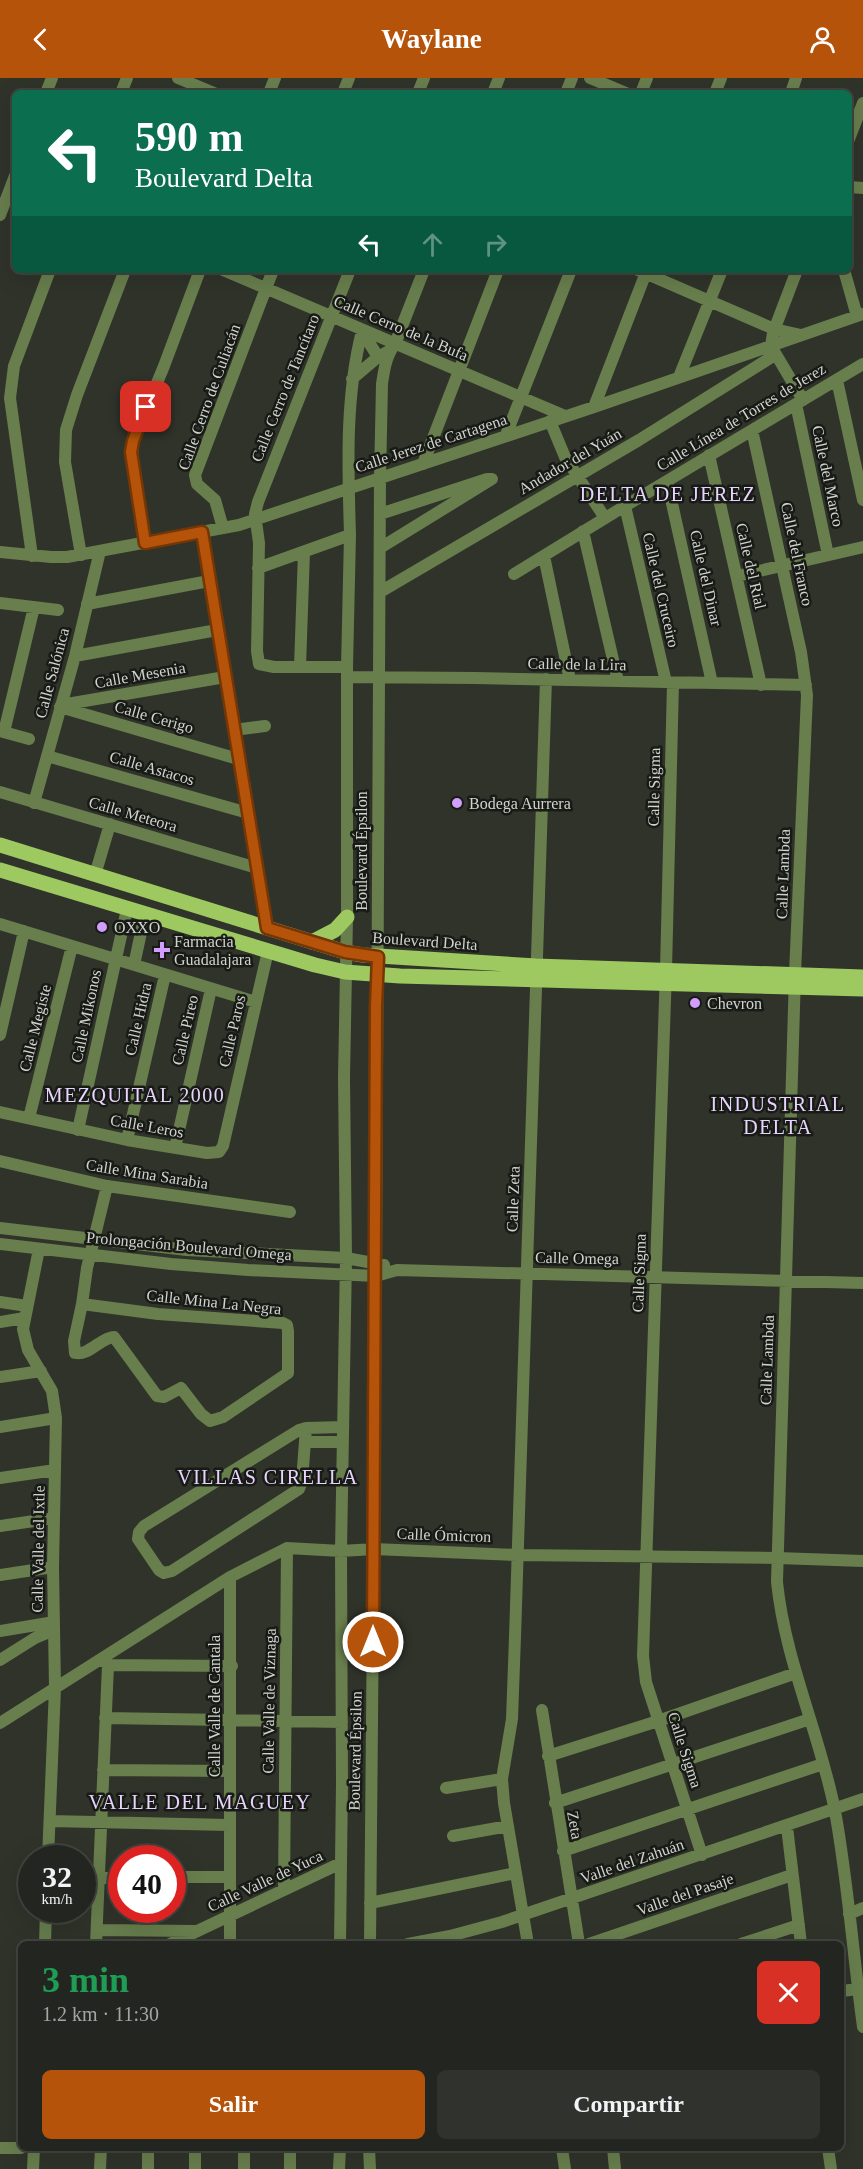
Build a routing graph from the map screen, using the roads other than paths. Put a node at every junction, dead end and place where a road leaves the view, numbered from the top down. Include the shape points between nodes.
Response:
1 (178, 78) edge
2 (590, 78) edge
3 (198, 86) edge
4 (619, 90) edge
5 (863, 103) edge
6 (860, 119) edge
7 (852, 133) edge
8 (12, 185) edge
9 (0, 215) edge
10 (49, 273) edge
11 (124, 273) edge
12 (199, 273) edge
13 (230, 273) edge
14 (272, 273) edge
15 (349, 273) edge
16 (423, 273) edge
17 (497, 273) edge
18 (570, 273) edge
19 (642, 273) edge
20 (647, 273) edge
21 (721, 273) edge
22 (796, 273) edge
23 (845, 273) edge
24 (266, 288) junction
25 (709, 302) junction
26 (860, 315) edge
27 (332, 316) junction
28 (774, 329) junction
29 (362, 331) junction
30 (801, 335) junction
31 (773, 350) junction
32 (387, 351) junction
33 (863, 364) edge
34 (459, 370) junction
35 (679, 377) junction
36 (352, 379) junction
37 (837, 380) junction
38 (520, 398) junction
39 (800, 402) junction
40 (594, 407) junction
41 (565, 416) junction
42 (550, 421) junction
43 (752, 430) junction
44 (506, 435) junction
45 (709, 455) junction
46 (423, 464) junction
47 (576, 476) junction
48 (380, 478) junction
49 (667, 481) junction
50 (348, 488) junction
51 (863, 500) edge
52 (625, 506) junction
53 (380, 514) junction
54 (605, 518) junction
55 (256, 519) junction
56 (223, 528) junction
57 (583, 531) junction
58 (202, 532) junction
59 (350, 535) junction
60 (145, 543) junction
61 (863, 548) edge
62 (380, 549) junction
63 (100, 551) junction
64 (0, 552) edge
65 (304, 552) junction
66 (81, 555) junction
67 (828, 555) junction
68 (32, 556) junction
69 (544, 556) junction
70 (783, 565) junction
71 (258, 568) junction
72 (514, 574) dead end
73 (737, 576) junction
74 (209, 580) junction
75 (380, 592) junction
76 (0, 603) edge
77 (87, 604) junction
78 (34, 607) junction
79 (58, 610) dead end
80 (217, 630) junction
81 (75, 656) junction
82 (300, 667) junction
83 (347, 672) junction
84 (225, 677) junction
85 (379, 677) junction
86 (546, 679) junction
87 (570, 681) junction
88 (618, 681) junction
89 (669, 682) junction
90 (712, 683) junction
91 (761, 685) junction
92 (806, 685) junction
93 (61, 706) junction
94 (265, 726) dead end
95 (234, 730) junction
96 (2, 732) edge
97 (29, 739) dead end
98 (47, 756) junction
99 (238, 759) junction
100 (0, 792) edge
101 (34, 803) junction
102 (248, 813) junction
103 (110, 824) junction
104 (0, 845) edge
105 (257, 868) junction
106 (0, 870) edge
107 (95, 874) junction
108 (201, 908) junction
109 (128, 909) junction
110 (145, 914) junction
111 (347, 916) junction
112 (0, 924) edge
113 (267, 928) junction
114 (24, 931) junction
115 (312, 942) junction
116 (72, 946) junction
117 (267, 951) junction
118 (345, 952) junction
119 (378, 957) junction
120 (115, 959) junction
121 (134, 965) junction
122 (345, 972) junction
123 (536, 972) junction
124 (165, 975) junction
125 (377, 975) junction
126 (665, 976) junction
127 (863, 976) edge
128 (796, 980) junction
129 (863, 988) edge
130 (211, 989) junction
131 (256, 1002) junction
132 (0, 1035) edge
133 (0, 1112) edge
134 (29, 1118) junction
135 (78, 1130) junction
136 (127, 1140) junction
137 (175, 1148) junction
138 (219, 1152) joint
139 (0, 1161) edge
140 (107, 1186) junction
141 (290, 1212) dead end
142 (0, 1228) edge
143 (95, 1239) junction
144 (0, 1244) edge
145 (39, 1249) junction
146 (91, 1254) junction
147 (346, 1258) junction
148 (376, 1262) junction
149 (397, 1270) junction
150 (346, 1273) junction
151 (527, 1274) junction
152 (376, 1276) junction
153 (656, 1277) junction
154 (786, 1282) junction
155 (863, 1283) edge
156 (0, 1302) edge
157 (82, 1304) junction
158 (25, 1312) junction
159 (0, 1322) edge
160 (40, 1371) junction
161 (0, 1377) edge
162 (56, 1418) junction
163 (0, 1427) edge
164 (343, 1427) junction
165 (306, 1428) junction
166 (305, 1442) junction
167 (343, 1442) junction
168 (55, 1470) junction
169 (0, 1478) edge
170 (54, 1518) junction
171 (0, 1526) edge
172 (287, 1548) junction
173 (374, 1549) junction
174 (341, 1551) junction
175 (518, 1555) junction
176 (647, 1556) junction
177 (777, 1558) junction
178 (863, 1561) edge
179 (53, 1567) junction
180 (0, 1575) edge
181 (230, 1577) junction
182 (54, 1626) junction
183 (0, 1631) edge
184 (0, 1660) edge
185 (105, 1662) junction
186 (232, 1666) junction
187 (796, 1672) junction
188 (55, 1688) junction
189 (542, 1710) dead end
190 (105, 1718) junction
191 (231, 1719) junction
192 (810, 1719) junction
193 (285, 1721) junction
194 (658, 1721) junction
195 (342, 1722) junction
196 (0, 1723) edge
197 (549, 1756) junction
198 (822, 1764) junction
199 (672, 1766) junction
200 (103, 1770) junction
201 (230, 1771) junction
202 (502, 1779) junction
203 (446, 1788) dead end
204 (863, 1799) edge
205 (555, 1803) junction
206 (687, 1810) junction
207 (834, 1810) junction
208 (50, 1821) junction
209 (100, 1823) junction
210 (229, 1825) junction
211 (508, 1826) junction
212 (787, 1827) junction
213 (453, 1836) dead end
214 (49, 1845) edge
215 (563, 1851) junction
216 (702, 1855) junction
217 (341, 1863) junction
218 (516, 1873) junction
219 (792, 1875) junction
220 (230, 1877) junction
221 (99, 1878) junction
222 (108, 1878) edge
223 (186, 1878) edge
224 (284, 1890) junction
225 (571, 1900) junction
226 (370, 1903) junction
227 (863, 1908) edge
228 (524, 1914) junction
229 (849, 1914) junction
230 (229, 1917) junction
231 (46, 1923) edge
232 (799, 1925) junction
233 (97, 1930) junction
234 (199, 1930) junction
235 (45, 1941) edge
236 (96, 1941) edge
237 (176, 1941) edge
238 (230, 1941) edge
239 (340, 1941) edge
240 (370, 1941) edge
241 (423, 1941) edge
242 (528, 1941) edge
243 (578, 1941) edge
244 (598, 1941) edge
245 (750, 1941) edge
246 (801, 1941) edge
247 (858, 1989) junction
248 (844, 1991) edge
249 (863, 2027) edge
250 (0, 2148) edge
251 (18, 2148) edge
252 (34, 2151) edge
253 (100, 2151) edge
254 (148, 2151) edge
255 (195, 2151) edge
256 (244, 2151) edge
257 (290, 2151) edge
258 (340, 2151) edge
259 (369, 2151) edge
260 (562, 2151) edge
261 (613, 2151) edge
262 (828, 2151) edge
263 (33, 2169) edge
264 (100, 2169) edge
265 (148, 2169) edge
266 (195, 2169) edge
267 (244, 2169) edge
268 (290, 2169) edge
269 (339, 2169) edge
270 (369, 2169) edge
271 (565, 2169) edge
272 (615, 2169) edge
273 (831, 2169) edge

1 - 3 street
2 - 4 street
5 - 6 street
6 - 7 street
8 - 9 street
10 - 68 street via 14,366 10,398
11 - 66 street via 66,430 65,462
12 - 60 street via 133,441 132,465
13 - 24 street, Calle Cerro de la Bufa
14 - 24 street, Calle Cerro de Culiacán
15 - 27 street, Calle Cerro de Tancítaro
16 - 32 street, Boulevard Épsilon
17 - 34 street
18 - 38 street
19 - 40 street
20 - 25 street
21 - 25 street
22 - 28 street
23 - 26 street
24 - 27 street, Calle Cerro de la Bufa
24 - 56 street, Calle Cerro de Culiacán via 195,475 196,484 215,500
25 - 28 street
25 - 35 street
26 - 30 street, Calle Jerez de Cartagena
27 - 29 street, Calle Cerro de la Bufa
27 - 55 street, Calle Cerro de Tancítaro via 258,502
28 - 30 street
28 - 31 street
29 - 32 street, Calle Cerro de la Bufa
29 - 32 street
29 - 36 street, Boulevard Épsilon
30 - 31 street, Calle Jerez de Cartagena
31 - 35 street, Calle Jerez de Cartagena
31 - 39 street, Calle del Marco
31 - 47 street, Andador del Yuán via 675,418
32 - 34 street, Calle Cerro de la Bufa
32 - 36 street
32 - 48 street, Boulevard Épsilon via 382,384
33 - 37 street, Calle Línea de Torres de Jerez
34 - 38 street, Calle Cerro de la Bufa
34 - 46 street
35 - 40 street, Calle Jerez de Cartagena
36 - 50 street, Boulevard Épsilon
37 - 39 street, Calle Línea de Torres de Jerez
37 - 51 street
38 - 41 street, Calle Cerro de la Bufa
38 - 44 street
39 - 43 street, Calle Línea de Torres de Jerez
39 - 67 street, Calle del Marco
40 - 41 street, Calle Jerez de Cartagena
41 - 42 street, Calle Jerez de Cartagena
42 - 44 street, Calle Jerez de Cartagena
42 - 47 street
43 - 45 street, Calle Línea de Torres de Jerez
43 - 70 street, Calle del Franco
44 - 46 street, Calle Jerez de Cartagena
45 - 49 street, Calle Línea de Torres de Jerez
45 - 73 street, Calle del Rial
46 - 48 street, Calle Jerez de Cartagena
47 - 54 street
47 - 75 street, Andador del Yuán
48 - 50 street, Calle Jerez de Cartagena
48 - 53 street, Boulevard Épsilon
49 - 52 street, Calle Línea de Torres de Jerez
49 - 90 street, Calle del Dinar
50 - 55 street, Calle Jerez de Cartagena
50 - 59 street, Boulevard Épsilon
52 - 54 street, Calle Línea de Torres de Jerez
52 - 89 street, Calle del Cruceiro
53 - 62 street, Boulevard Épsilon
53 - 62 street via 492,479
54 - 57 street, Calle Línea de Torres de Jerez
55 - 56 street, Calle Jerez de Cartagena
55 - 71 street
56 - 58 street, Calle Jerez de Cartagena
57 - 69 street, Calle Línea de Torres de Jerez
57 - 88 street
58 - 60 street, Calle Jerez de Cartagena
58 - 74 street
59 - 65 street
59 - 83 street, Boulevard Épsilon
60 - 63 street, Calle Jerez de Cartagena
61 - 67 street
62 - 75 street, Boulevard Épsilon
63 - 66 street, Calle Jerez de Cartagena
63 - 77 street, Calle Salónica
64 - 68 street, Calle Jerez de Cartagena
65 - 71 street
65 - 82 street
66 - 68 street, Calle Jerez de Cartagena
67 - 70 street
69 - 72 street, Calle Línea de Torres de Jerez
69 - 87 street
70 - 73 street
70 - 92 street, Calle del Franco
71 - 82 street, Calle de la Lira via 259,664
73 - 91 street, Calle del Rial
74 - 77 street
74 - 80 street
75 - 85 street, Boulevard Épsilon
76 - 78 street
77 - 81 street, Calle Salónica
78 - 79 street
78 - 96 street
80 - 81 street
80 - 84 street
81 - 93 street, Calle Salónica
82 - 83 street, Calle de la Lira
83 - 85 street, Calle de la Lira
83 - 111 street, Boulevard Épsilon
84 - 93 street, Calle Mesenia
84 - 95 street
85 - 86 street, Calle de la Lira
85 - 119 street, Boulevard Épsilon
86 - 87 street, Calle de la Lira
86 - 123 street, Calle Zeta
87 - 88 street, Calle de la Lira
88 - 89 street, Calle de la Lira
89 - 90 street, Calle de la Lira
89 - 126 street, Calle Sigma
90 - 91 street, Calle de la Lira
91 - 92 street, Calle de la Lira
92 - 128 street, Calle Lambda
93 - 98 street, Calle Salónica
93 - 99 street, Calle Cerigo
94 - 95 street
95 - 99 street
96 - 97 street
98 - 101 street, Calle Salónica
98 - 102 street, Calle Astacos
99 - 102 street
100 - 101 street, Calle Meteora
101 - 103 street, Calle Meteora
102 - 105 street
103 - 105 street, Calle Meteora
103 - 107 street
104 - 107 main road, Boulevard Delta
105 - 113 street
106 - 109 main road, Boulevard Delta
107 - 108 main road, Boulevard Delta
108 - 109 main road via 138,898
108 - 113 main road, Boulevard Delta
109 - 110 main road, Boulevard Delta
109 - 120 street, Calle Mikonos
110 - 117 main road, Boulevard Delta
110 - 121 street
111 - 115 main road via 335,930
111 - 118 street, Boulevard Épsilon
112 - 114 street
113 - 115 main road, Boulevard Delta
114 - 116 street
114 - 132 street
115 - 118 main road, Boulevard Delta
116 - 120 street
116 - 134 street, Calle Megiste
117 - 122 main road, Boulevard Delta
117 - 131 street, Calle Paros
118 - 119 main road, Boulevard Delta
118 - 122 street, Boulevard Épsilon
119 - 123 main road, Boulevard Delta
119 - 125 street, Boulevard Épsilon
120 - 121 street
120 - 135 street, Calle Mikonos
121 - 124 street
122 - 125 main road, Boulevard Delta
122 - 147 street, Boulevard Épsilon
123 - 125 main road, Boulevard Delta
123 - 126 main road, Boulevard Delta
123 - 151 street, Calle Zeta
124 - 130 street
124 - 136 street, Calle Hidra
125 - 148 street, Boulevard Épsilon
126 - 128 main road, Boulevard Delta
126 - 153 street, Calle Sigma
127 - 128 main road, Boulevard Delta
128 - 129 main road, Boulevard Delta
128 - 154 street, Calle Lambda
130 - 131 street
130 - 137 street, Calle Pireo
131 - 138 street, Calle Paros
133 - 134 street, Calle Leros
134 - 135 street, Calle Leros
135 - 136 street, Calle Leros
136 - 137 street, Calle Leros
137 - 138 street, Calle Leros
139 - 140 street, Calle Mina Sarabia
140 - 141 street, Calle Mina Sarabia
140 - 143 street, Calle Mina La Negra
142 - 143 street, Prolongación Boulevard Omega
143 - 146 street, Calle Mina La Negra
143 - 147 street, Prolongación Boulevard Omega via 198,1251
144 - 145 street, Prolongación Boulevard Omega
145 - 146 street, Prolongación Boulevard Omega
145 - 158 street, Calle Valle del Ixtle
146 - 150 street, Prolongación Boulevard Omega via 248,1270
146 - 157 street, Calle Mina La Negra
147 - 148 street, Prolongación Boulevard Omega
147 - 150 street, Boulevard Épsilon
148 - 149 street, Calle Omega
148 - 152 street, Boulevard Épsilon
149 - 151 street, Calle Omega
149 - 152 street, Calle Omega
150 - 152 street, Prolongación Boulevard Omega
150 - 164 street, Boulevard Épsilon
151 - 153 street, Calle Omega
151 - 175 street, Calle Zeta
152 - 173 street, Boulevard Épsilon
153 - 154 street, Calle Omega
153 - 176 street, Calle Sigma
154 - 155 street, Calle Omega
154 - 177 street, Calle Lambda
156 - 158 street
157 - 157 street, Calle Mina La Negra via 75,1353 84,1353 105,1338 114,1337 157,1396 164,1397 181,1388 210,1421 223,1417 288,1373 288,1331 283,1323
158 - 159 street
158 - 160 street, Calle Valle del Ixtle via 24,1340
160 - 161 street
160 - 162 street, Calle Valle del Ixtle via 52,1391
162 - 163 street
162 - 168 street, Calle Valle del Ixtle
164 - 165 street
164 - 167 street, Boulevard Épsilon
165 - 166 street
165 - 166 street via 140,1529 138,1539 159,1570 172,1571 295,1492 302,1481
166 - 167 street
167 - 174 street, Boulevard Épsilon
168 - 169 street
168 - 170 street, Calle Valle del Ixtle
170 - 171 street
170 - 179 street, Calle Valle del Ixtle
172 - 174 street, Calle Ómicron
172 - 181 street
172 - 193 street, Calle Valle de Viznaga
173 - 174 street, Calle Ómicron
173 - 175 street, Calle Ómicron
173 - 226 street, Boulevard Épsilon
174 - 195 street, Boulevard Épsilon
175 - 176 street, Calle Ómicron
175 - 202 street, Calle Zeta via 512,1719
176 - 177 street, Calle Ómicron
176 - 194 street, Calle Sigma via 643,1663
177 - 178 street, Calle Ómicron
177 - 187 street, Calle Lambda via 779,1596
179 - 180 street
179 - 182 street, Calle Valle del Ixtle
181 - 185 street
181 - 186 street, Calle Valle de Cantala
182 - 183 street
182 - 184 street
182 - 188 street, Calle Valle del Ixtle
185 - 186 street
185 - 188 street
185 - 190 street
186 - 191 street, Calle Valle de Cantala
187 - 192 street, Calle Lambda
187 - 194 street
188 - 196 street
188 - 208 street, Calle Valle del Ixtle
189 - 197 street, Zeta
190 - 191 street
190 - 200 street
191 - 193 street
191 - 201 street, Calle Valle de Cantala
192 - 198 street, Calle Lambda
192 - 199 street
193 - 195 street
193 - 224 street, Calle Valle de Viznaga
194 - 197 street
194 - 199 street, Calle Sigma
195 - 217 street, Boulevard Épsilon
197 - 205 street, Zeta
198 - 206 street
198 - 207 street, Calle Lambda
199 - 205 street
199 - 206 street, Calle Sigma
200 - 201 street
200 - 209 street
201 - 210 street, Calle Valle de Cantala
202 - 203 street
202 - 211 street, Calle Zeta
204 - 207 street, Valle del Zahuán
205 - 215 street, Zeta
206 - 215 street
206 - 216 street, Calle Sigma
207 - 212 street, Valle del Zahuán
207 - 229 street, Calle Lambda
208 - 209 street
208 - 214 street, Calle Valle del Ixtle
209 - 210 street
209 - 221 street
210 - 220 street, Calle Valle de Cantala
211 - 213 street
211 - 218 street, Calle Zeta
212 - 216 street, Valle del Zahuán
212 - 219 street
215 - 225 street, Zeta
216 - 225 street, Valle del Zahuán
217 - 224 street, Calle Valle de Yuca
217 - 239 street, Boulevard Épsilon
218 - 226 street
218 - 228 street, Calle Zeta
219 - 232 street
219 - 244 street, Valle del Pasaje
220 - 223 street
220 - 230 street, Calle Valle de Cantala
221 - 222 street
221 - 233 street
224 - 230 street, Calle Valle de Yuca
225 - 228 street, Valle del Zahuán
225 - 243 street, Zeta
226 - 240 street, Boulevard Épsilon
227 - 229 street
228 - 241 street, Valle del Zahuán via 476,1930
228 - 242 street, Calle Zeta
229 - 247 street, Calle Lambda
230 - 234 street, Calle Valle de Yuca
230 - 238 street, Calle Valle de Cantala
231 - 235 street
232 - 245 street
232 - 246 street
233 - 234 street
233 - 236 street
234 - 237 street, Calle Valle de Yuca
247 - 248 street
247 - 249 street, Calle Lambda
250 - 251 street
252 - 263 street
253 - 264 street
254 - 265 street
255 - 266 street
256 - 267 street
257 - 268 street
258 - 269 street
259 - 270 street
260 - 271 street
261 - 272 street
262 - 273 street

